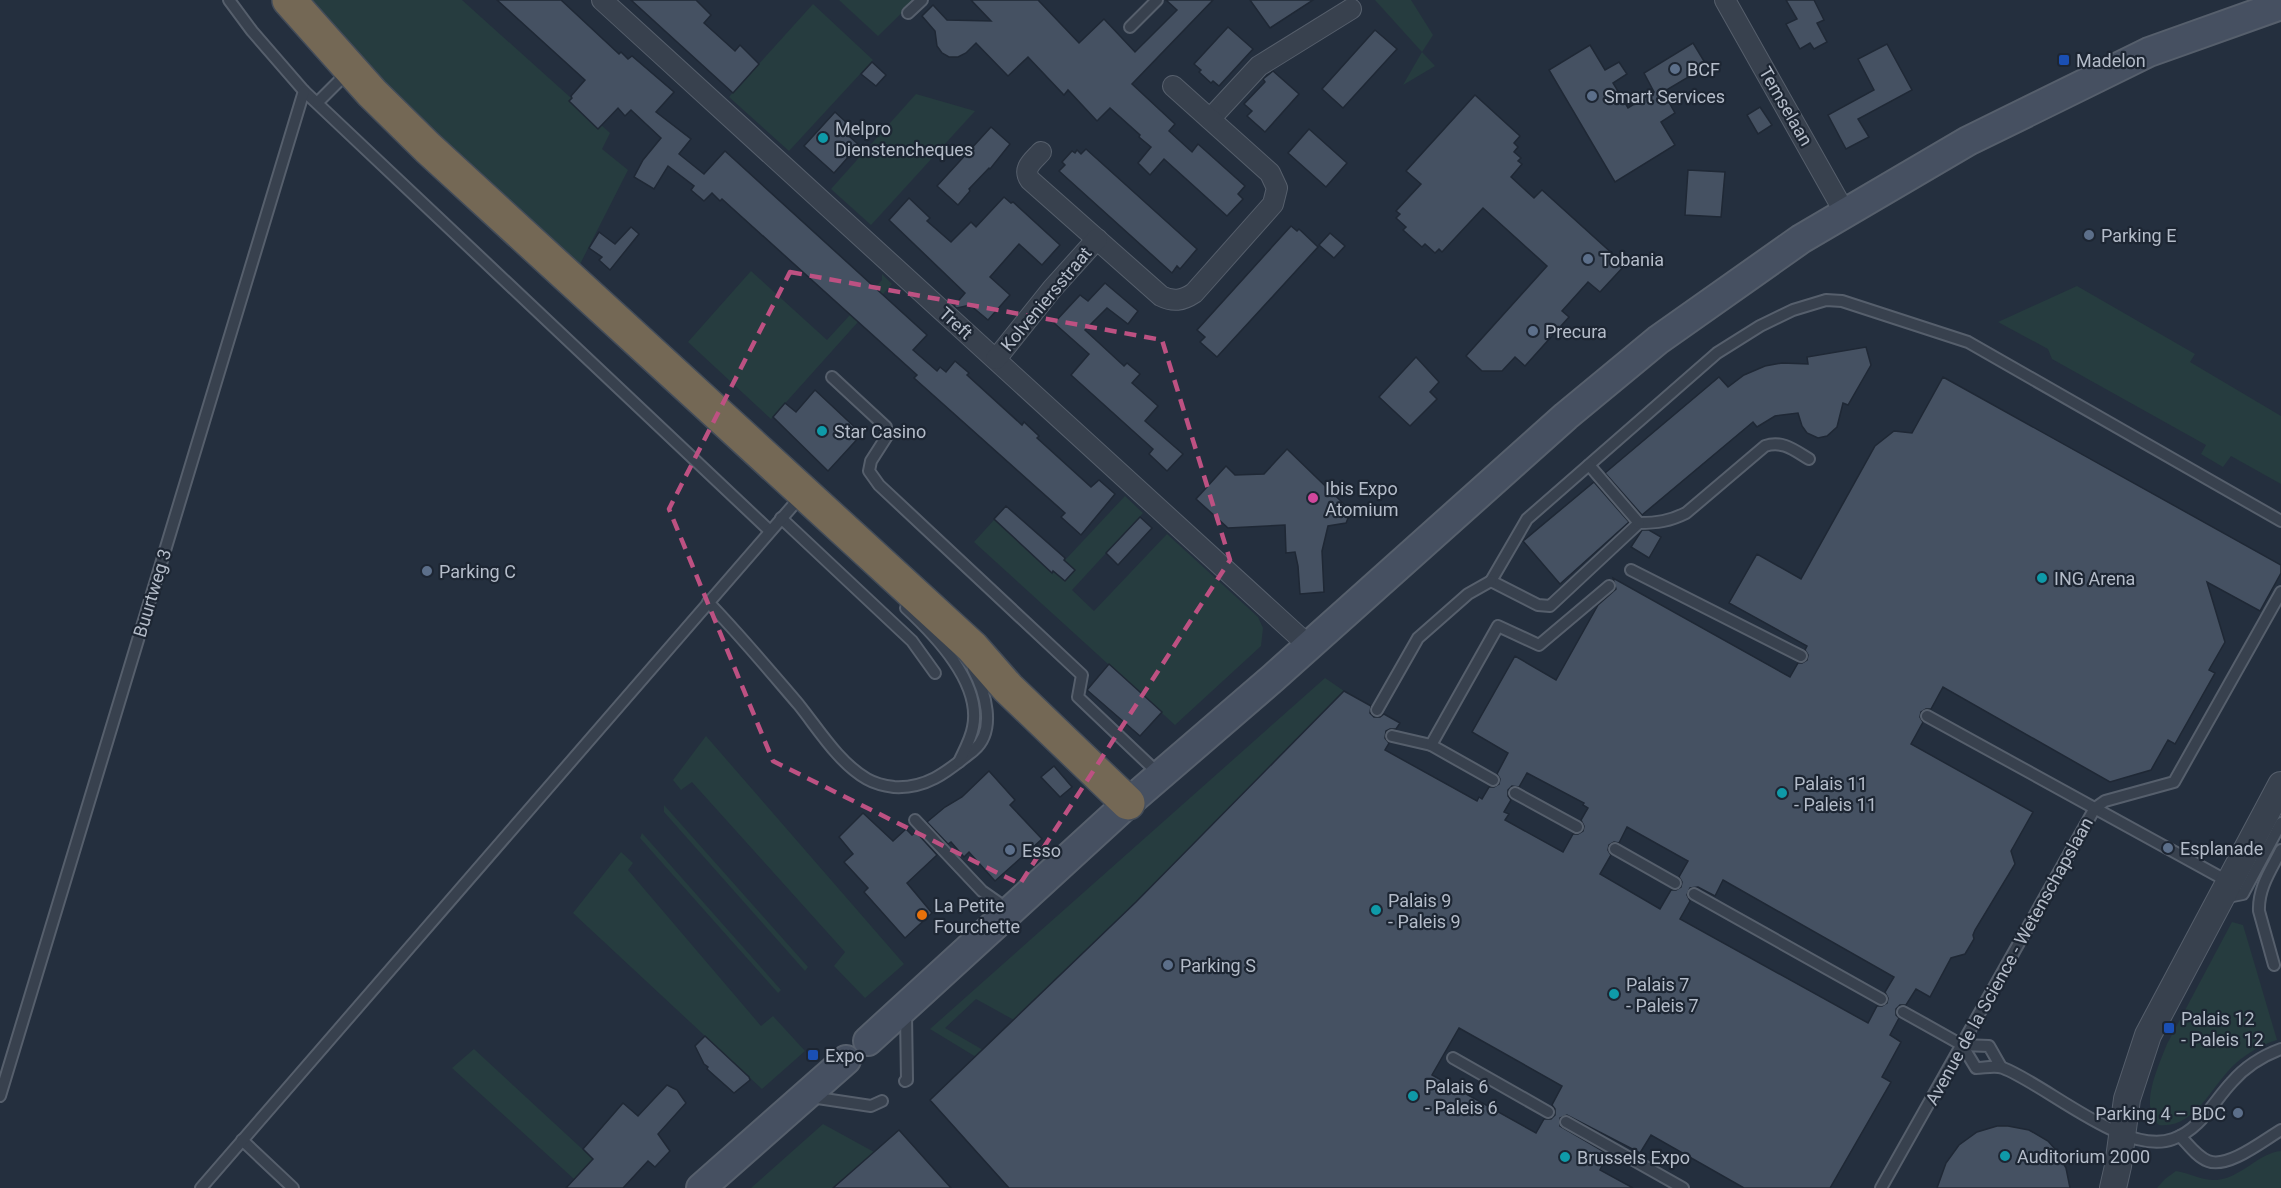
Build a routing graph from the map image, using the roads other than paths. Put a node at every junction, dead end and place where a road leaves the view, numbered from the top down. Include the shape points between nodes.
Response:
1 (229, 0) edge
2 (289, 0) edge
3 (602, 0) edge
4 (922, 0) edge
5 (1157, 0) edge
6 (1725, 0) edge
7 (2281, 5) edge
8 (1351, 9) dead end
9 (908, 13) dead end
10 (1130, 27) dead end
11 (353, 71) junction
12 (1173, 86) dead end
13 (304, 91) junction
14 (318, 102) junction
15 (373, 112) dead end
16 (1210, 119) junction
17 (1041, 152) dead end
18 (1845, 213) junction
19 (1097, 240) junction
20 (996, 358) junction
21 (832, 377) dead end
22 (1809, 459) dead end
23 (1589, 465) junction
24 (796, 501) junction
25 (781, 518) junction
26 (2281, 521) edge
27 (1640, 523) junction
28 (770, 531) junction
29 (1631, 570) dead end
30 (1491, 581) junction
31 (1609, 586) dead end
32 (2281, 592) edge
33 (897, 600) dead end
34 (708, 602) junction
35 (948, 627) junction
36 (1309, 646) junction
37 (1801, 656) dead end
38 (935, 673) dead end
39 (1377, 710) dead end
40 (1927, 716) dead end
41 (1392, 736) dead end
42 (1431, 745) junction
43 (959, 762) junction
44 (1160, 775) junction
45 (1493, 780) dead end
46 (1515, 793) dead end
47 (2280, 793) edge
48 (1128, 803) junction
49 (2095, 808) junction
50 (915, 820) dead end
51 (2281, 823) edge
52 (1577, 827) dead end
53 (1615, 849) dead end
54 (2281, 850) edge
55 (1675, 883) dead end
56 (2225, 890) junction
57 (1694, 894) dead end
58 (1011, 911) junction
59 (2274, 965) dead end
60 (1881, 999) dead end
61 (906, 1007) junction
62 (1903, 1012) dead end
63 (868, 1041) dead end
64 (1962, 1045) junction
65 (2281, 1050) edge
66 (1453, 1058) dead end
67 (846, 1060) dead end
68 (2001, 1067) junction
69 (905, 1081) dead end
70 (0, 1096) edge
71 (805, 1096) junction
72 (882, 1101) dead end
73 (1548, 1112) dead end
74 (1566, 1122) dead end
75 (2281, 1130) edge
76 (2121, 1135) junction
77 (2180, 1136) junction
78 (242, 1140) junction
79 (205, 1187) edge
80 (293, 1188) edge
81 (701, 1188) edge
82 (1683, 1188) edge
83 (1881, 1188) edge
84 (2113, 1188) edge

1 - 13 lane
2 - 11 highway
3 - 20 street, Treft
4 - 9 lane
5 - 10 lane
6 - 18 street, Temselaan
7 - 18 main road via 2149,52 1968,141
8 - 16 street via 1263,63
11 - 14 lane
11 - 15 lane
11 - 24 highway via 390,112
12 - 16 street, Kolveniersstraat
13 - 14 lane
13 - 70 lane, Buurtweg 3
14 - 28 lane
16 - 19 street, Kolveniersstraat via 1270,173 1275,180 1276,196 1194,294 1179,300 1161,296
17 - 19 street, Kolveniersstraat via 1028,167 1028,178
18 - 36 main road via 1801,239 1626,365
19 - 20 street, Kolveniersstraat
20 - 36 street, Treft
21 - 44 lane via 886,427 887,436 869,471 879,485 1082,675 1078,697
22 - 27 lane via 1784,444 1765,446 1686,513 1659,523
23 - 26 lane via 1740,338 1793,310 1826,300 1842,301 1968,342
23 - 27 lane
23 - 30 lane via 1527,519
24 - 25 lane
24 - 35 highway
25 - 28 lane
25 - 38 lane via 912,641
27 - 30 lane via 1550,606 1538,605
28 - 34 lane
29 - 37 lane
30 - 39 lane via 1468,594 1418,638
31 - 42 lane via 1539,645 1498,626
32 - 49 lane, Avenue de la Science - Wetenschapslaan via 2174,782 2105,801
33 - 43 lane via 951,657 970,693 973,727
34 - 43 lane via 750,646 842,758 868,779 891,787 915,786
34 - 78 lane
35 - 43 lane via 978,678 987,717 986,731 978,746
35 - 48 highway
36 - 44 main road
40 - 49 lane
41 - 42 lane
42 - 45 lane
44 - 48 main road
46 - 52 lane
47 - 56 street
48 - 58 main road
49 - 56 lane
49 - 64 lane, Avenue de la Science - Wetenschapslaan
50 - 58 lane via 982,891
51 - 56 lane via 2243,894
53 - 55 lane
54 - 59 lane via 2259,903
56 - 76 street via 2148,1035 2127,1099
57 - 60 lane
58 - 61 main road
61 - 63 main road
61 - 69 lane
62 - 64 lane
64 - 68 lane via 1989,1046
64 - 68 lane via 1976,1068
64 - 83 lane, Avenue de la Science - Wetenschapslaan
65 - 77 lane via 2239,1074 2202,1120
66 - 73 lane
67 - 71 main road
68 - 76 lane
71 - 72 lane via 871,1106
71 - 81 main road
74 - 82 lane
75 - 77 lane via 2222,1163 2203,1158
76 - 77 lane via 2162,1142
76 - 84 street
78 - 79 lane
78 - 80 lane

